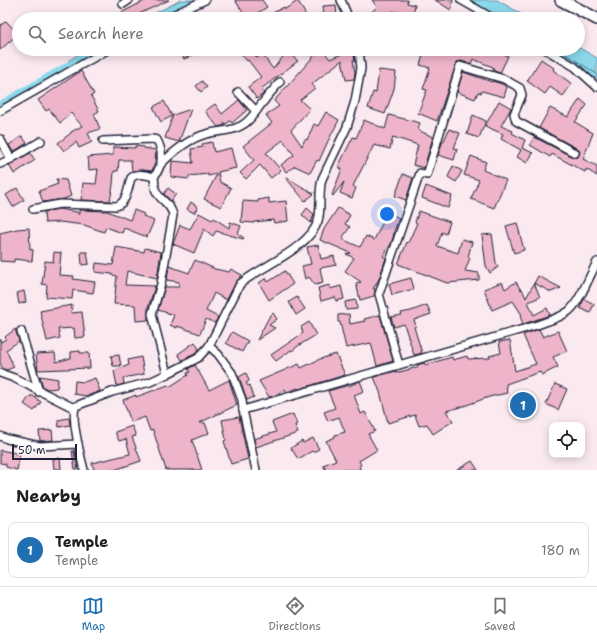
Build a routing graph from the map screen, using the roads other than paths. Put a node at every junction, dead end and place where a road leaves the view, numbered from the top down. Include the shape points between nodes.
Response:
1 (205, 0) edge
2 (341, 0) edge
3 (461, 0) edge
4 (561, 0) edge
5 (179, 12) edge
6 (346, 12) edge
7 (482, 12) edge
8 (584, 12) edge
9 (585, 13) edge
10 (597, 19) edge
11 (97, 56) edge
12 (360, 56) edge
13 (557, 56) edge
14 (280, 82) dead end
15 (597, 87) edge
16 (238, 92) dead end
17 (0, 111) edge
18 (256, 111) junction
19 (0, 139) edge
20 (41, 141) dead end
21 (103, 141) dead end
22 (575, 153) dead end
23 (11, 160) junction
24 (0, 164) edge
25 (161, 164) junction
26 (154, 177) junction
27 (33, 209) dead end
28 (597, 262) edge
29 (21, 331) dead end
30 (209, 346) junction
31 (399, 365) junction
32 (0, 373) edge
33 (167, 374) junction
34 (39, 392) junction
35 (74, 408) junction
36 (242, 410) junction
37 (0, 436) edge
38 (78, 444) junction
39 (84, 470) edge
40 (256, 470) edge

1 - 5 street
2 - 6 street
3 - 7 street
4 - 8 main road
9 - 10 main road
11 - 17 street
12 - 30 street via 361,68 355,101 348,127 322,179 321,204 313,232 287,255 249,276 240,284
13 - 15 street via 575,67
14 - 18 street
16 - 18 street
18 - 25 street via 243,125 232,130 205,134 178,149
19 - 23 street
20 - 23 street
21 - 25 street via 157,140 162,156
22 - 31 street via 516,121 514,114 522,95 520,88 504,79 460,66 427,175 420,173 379,294
23 - 24 street
25 - 26 street
26 - 27 street via 137,174 130,178 124,201 116,206 60,204
26 - 33 street via 155,189 172,208 173,215 161,284 152,314
28 - 31 street via 576,302 562,315 537,325
29 - 34 street
30 - 33 street via 198,358
30 - 36 street via 232,374 242,400
31 - 36 street
32 - 34 street
33 - 35 street
34 - 35 street
35 - 38 street
36 - 40 street
37 - 38 street via 40,446
38 - 39 street

